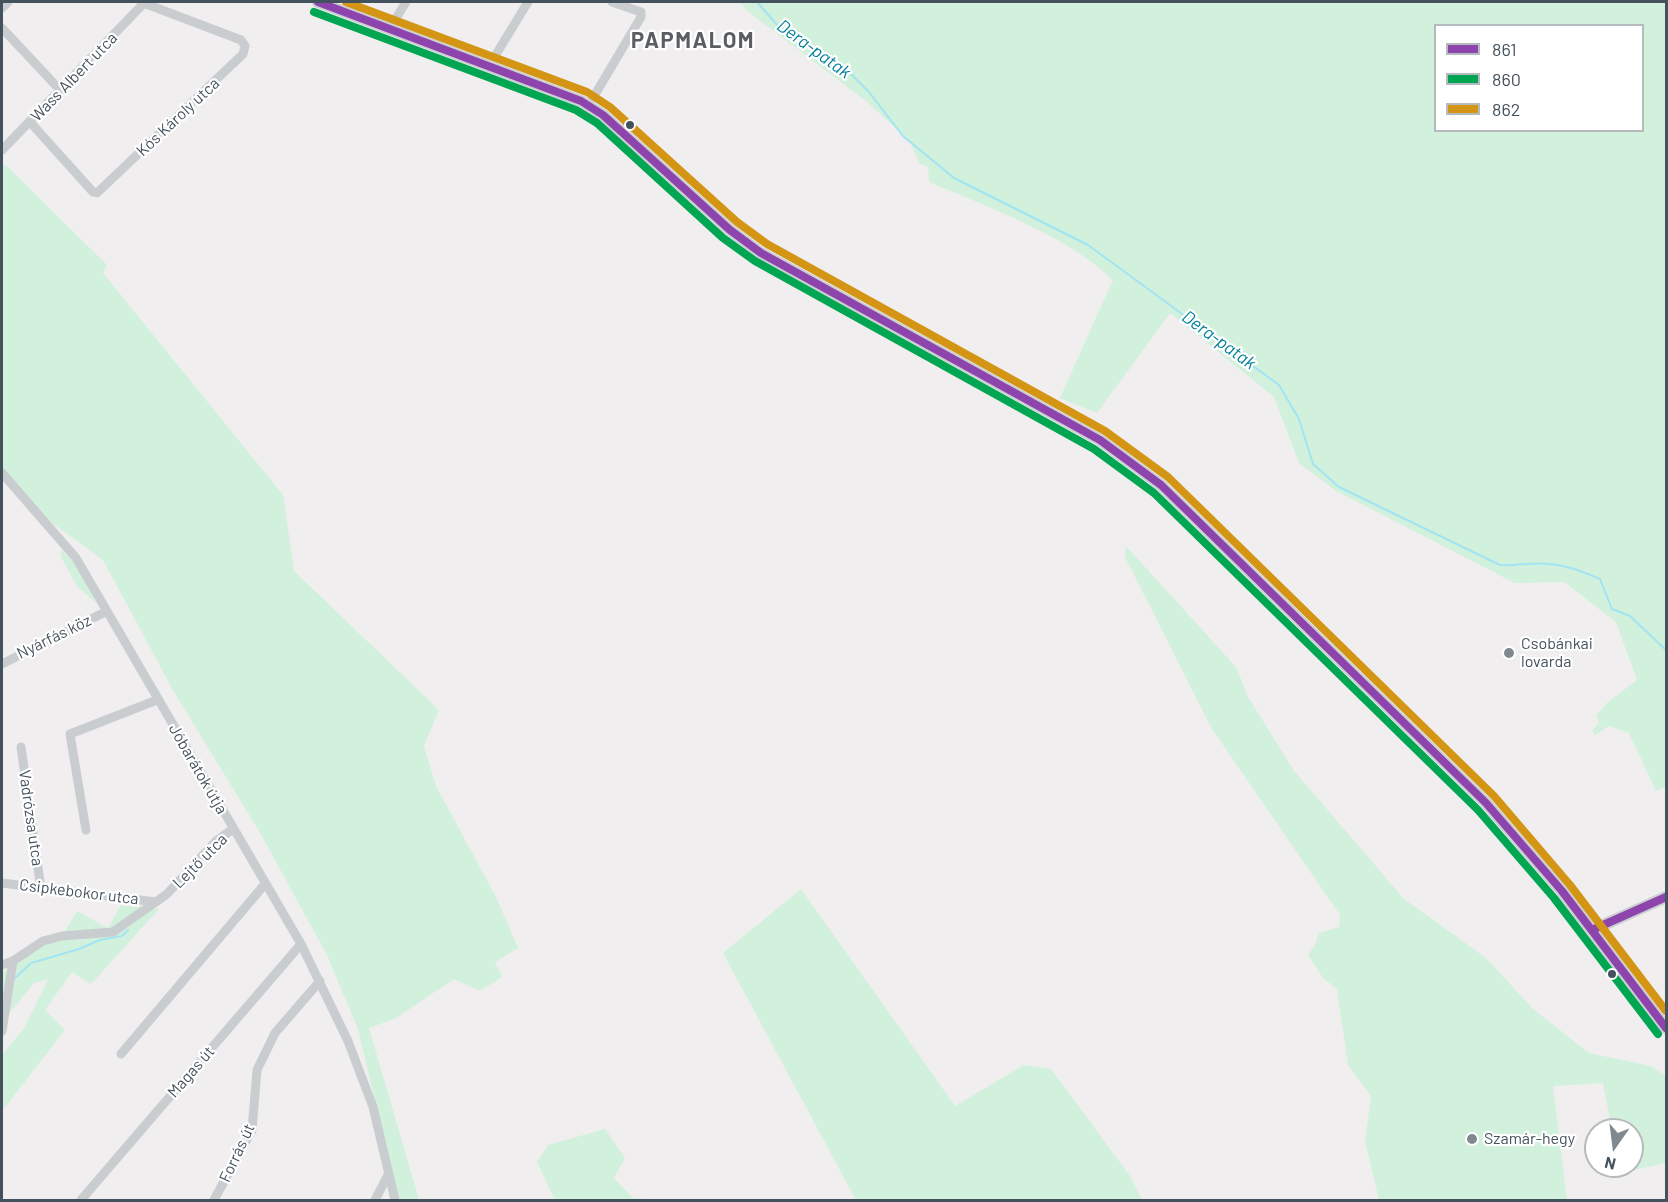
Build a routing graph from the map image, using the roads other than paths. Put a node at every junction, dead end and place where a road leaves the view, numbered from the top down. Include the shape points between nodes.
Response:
1 (8, 2) edge
2 (143, 2) edge
3 (318, 2) edge
4 (406, 2) edge
5 (528, 2) edge
6 (612, 2) edge
7 (2, 8) edge
8 (2, 28) edge
9 (390, 28) junction
10 (495, 56) dead end
11 (61, 91) junction
12 (593, 98) dead end
13 (30, 122) junction
14 (2, 150) edge
15 (2, 473) edge
16 (107, 611) junction
17 (2, 663) edge
18 (157, 700) junction
19 (21, 747) dead end
20 (233, 829) junction
21 (86, 830) dead end
22 (2, 883) edge
23 (265, 884) junction
24 (41, 889) junction
25 (1666, 897) edge
26 (156, 902) junction
27 (1592, 930) junction
28 (301, 944) junction
29 (13, 961) junction
30 (2, 965) edge
31 (320, 981) junction
32 (1666, 1028) edge
33 (2, 1031) edge
34 (121, 1054) dead end
35 (388, 1173) junction
36 (81, 1200) edge
37 (214, 1200) edge
38 (375, 1200) edge
39 (395, 1200) edge

1 - 7 street
2 - 11 street, Wass Albert utca
2 - 13 street, Kós Károly utca via 241,40 245,46 243,54 97,193
3 - 9 main road
4 - 9 street
5 - 10 street
6 - 12 street via 636,9 641,17
8 - 11 street
9 - 27 main road via 581,101 612,123 760,253 1091,435 1161,484 1478,795
11 - 13 street, Wass Albert utca
13 - 14 street, Wass Albert utca
15 - 16 street, Jóbarátok útja via 76,558
16 - 17 street, Nyárfás köz
16 - 18 street, Jóbarátok útja
18 - 20 street, Jóbarátok útja
18 - 21 street via 70,734
19 - 24 street, Vadrózsa utca
20 - 23 street, Jóbarátok útja
20 - 26 street, Lejtő utca
22 - 24 street, Csipkebokor utca
23 - 28 street, Jóbarátok útja
23 - 34 street
24 - 26 street, Csipkebokor utca
25 - 27 main road
26 - 29 street, Lejtő utca via 113,932 43,941
27 - 32 main road
28 - 31 street, Jóbarátok útja
28 - 36 street, Magas út
29 - 30 street, Lejtő utca
29 - 33 street
31 - 35 street, Jóbarátok útja via 373,1107
31 - 37 street, Forrás út via 275,1033 257,1070 252,1130
35 - 38 street
35 - 39 street, Jóbarátok útja

